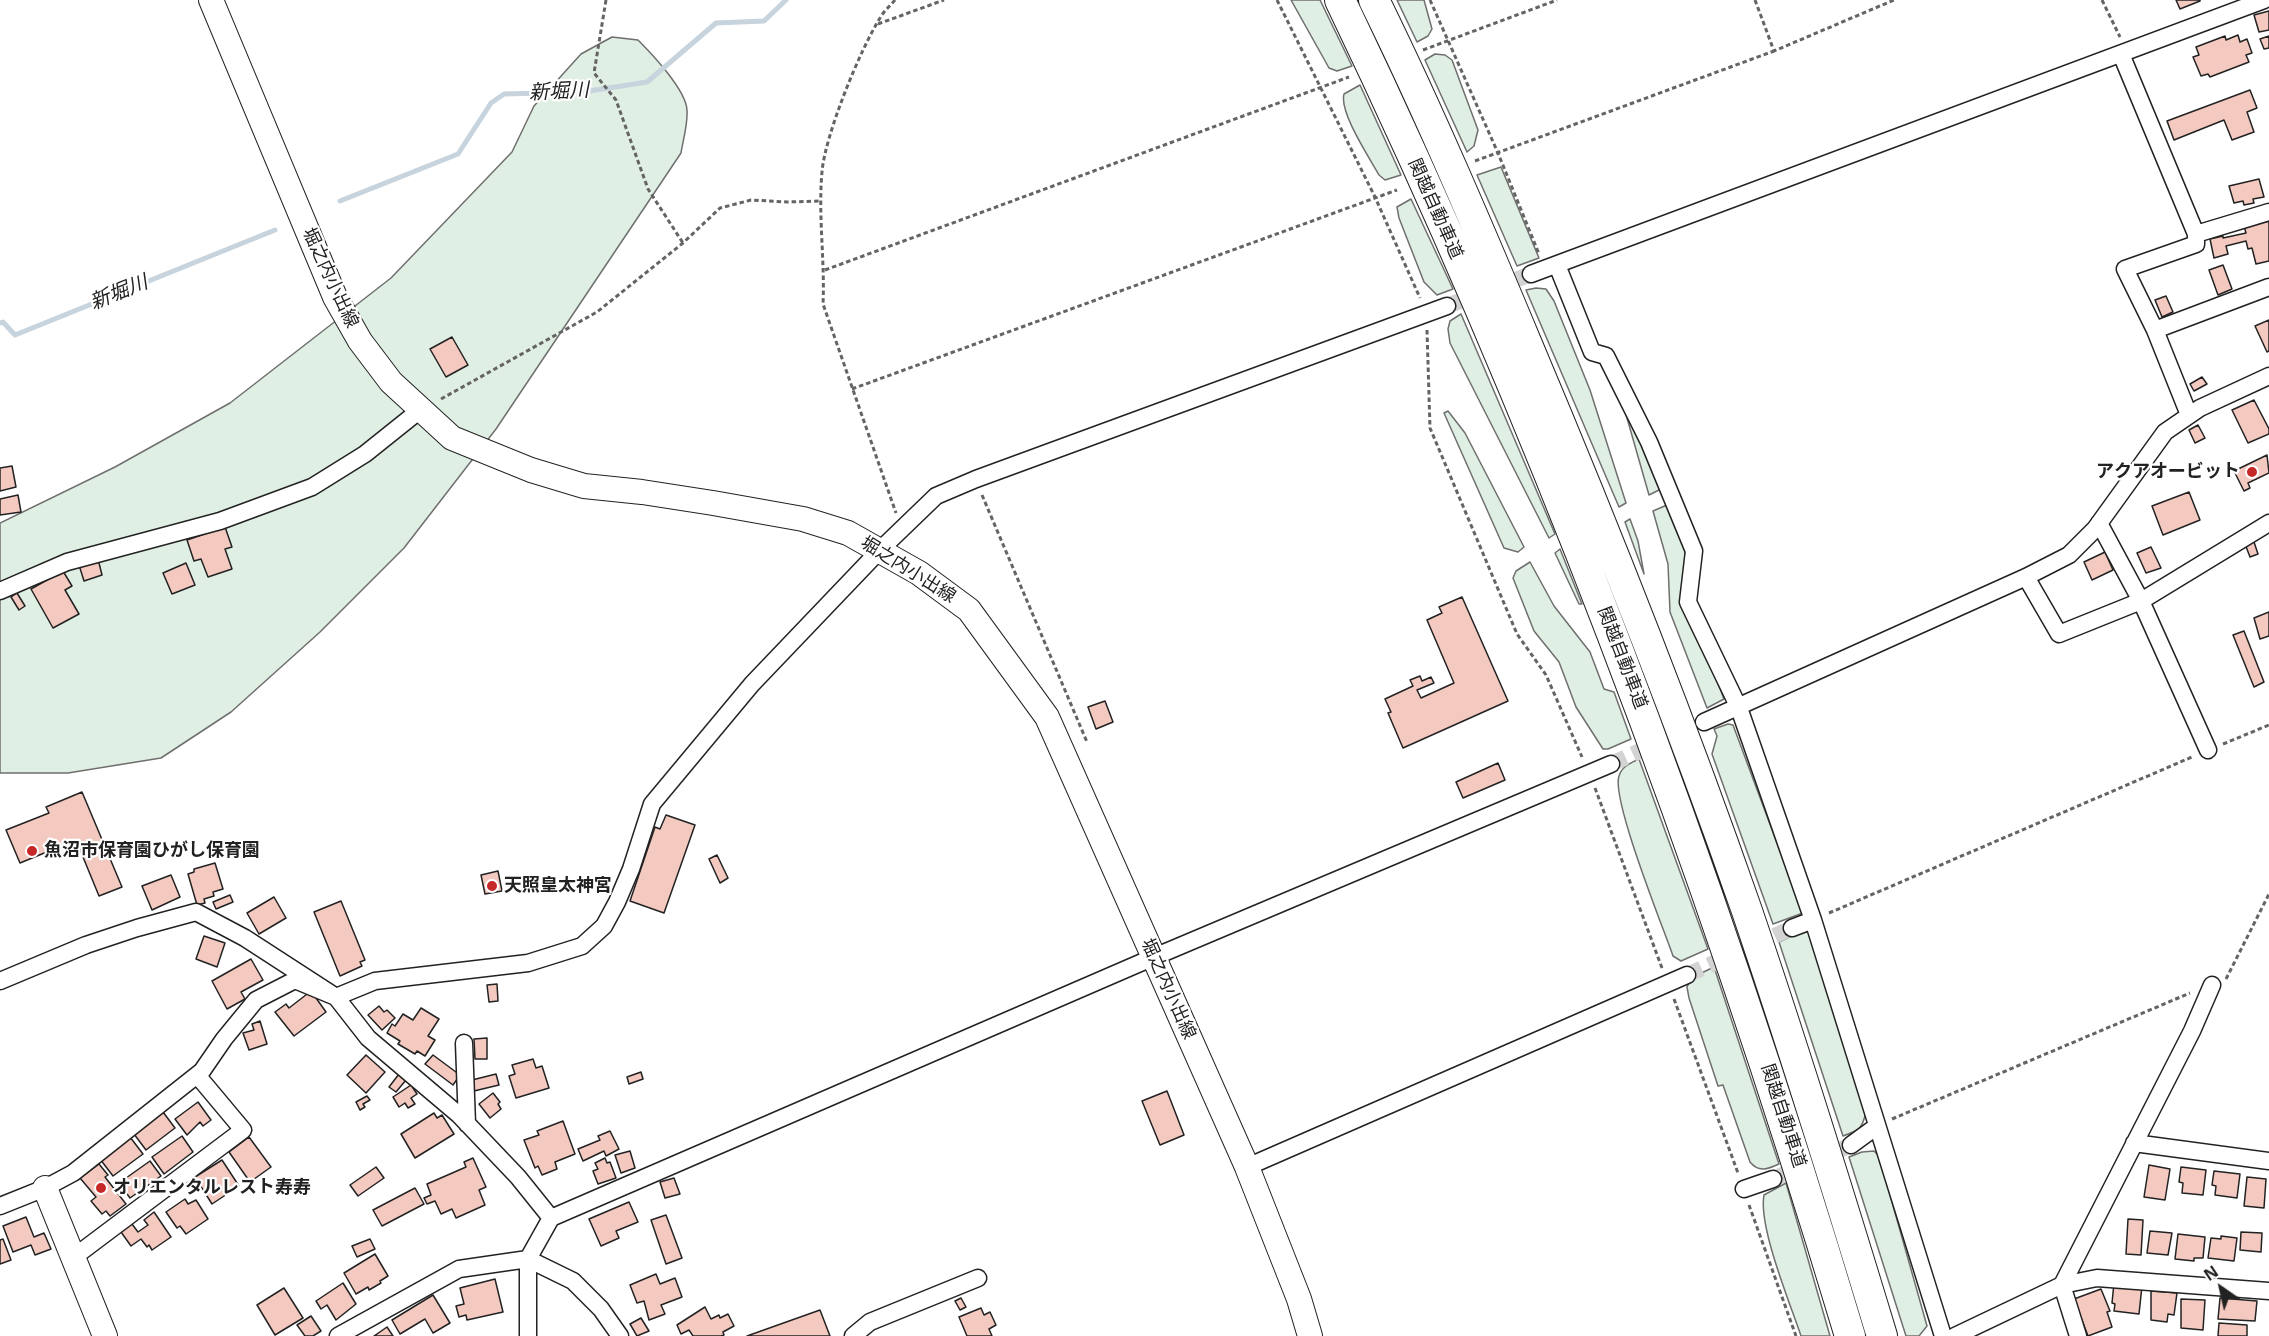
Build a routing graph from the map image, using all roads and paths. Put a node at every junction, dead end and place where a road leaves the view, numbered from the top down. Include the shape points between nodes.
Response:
1 (211, 0) edge
2 (606, 0) edge
3 (895, 0) edge
4 (944, 0) edge
5 (1277, 0) edge
6 (1340, 0) edge
7 (1374, 0) edge
8 (1430, 0) edge
9 (1557, 0) edge
10 (1755, 0) edge
11 (1894, 0) edge
12 (2102, 0) edge
13 (2255, 1) edge
14 (876, 25) junction
15 (1423, 50) dead end
16 (1774, 51) junction
17 (2124, 53) junction
18 (1349, 77) dead end
19 (1321, 88) junction
20 (1498, 153) junction
21 (1471, 163) dead end
22 (1397, 190) dead end
23 (1375, 197) junction
24 (821, 201) junction
25 (2269, 212) edge
26 (2196, 234) junction
27 (683, 243) junction
28 (825, 270) junction
29 (1544, 270) junction
30 (2269, 287) edge
31 (1447, 306) tunnel mouth
32 (1427, 313) junction
33 (2155, 330) junction
34 (2269, 376) edge
35 (852, 389) junction
36 (420, 410) junction
37 (2188, 415) junction
38 (976, 479) junction
39 (2099, 523) junction
40 (2269, 523) edge
41 (902, 528) junction
42 (880, 550) junction
43 (2026, 578) junction
44 (0, 591) edge
45 (2141, 601) junction
46 (1739, 708) junction
47 (1704, 722) tunnel mouth
48 (2269, 725) edge
49 (1087, 742) dead end
50 (2208, 750) junction
51 (1611, 764) tunnel mouth
52 (1590, 774) junction
53 (2269, 894) edge
54 (1813, 920) junction
55 (1792, 928) tunnel mouth
56 (1154, 957) junction
57 (1687, 975) tunnel mouth
58 (0, 981) edge
59 (1668, 983) junction
60 (2212, 985) junction
61 (336, 997) junction
62 (464, 1043) dead end
63 (197, 1075) junction
64 (467, 1124) junction
65 (1877, 1126) junction
66 (2134, 1143) junction
67 (1851, 1145) tunnel mouth
68 (2269, 1161) edge
69 (1247, 1167) junction
70 (1773, 1179) tunnel mouth
71 (45, 1188) junction
72 (1744, 1189) junction
73 (0, 1206) edge
74 (551, 1218) junction
75 (74, 1257) junction
76 (528, 1259) junction
77 (978, 1278) dead end
78 (2062, 1285) junction
79 (2269, 1291) edge
80 (105, 1336) edge
81 (338, 1336) edge
82 (528, 1336) edge
83 (620, 1336) edge
84 (853, 1336) edge
85 (1310, 1336) edge
86 (1796, 1336) edge
87 (1850, 1336) edge
88 (1882, 1336) edge
89 (1943, 1336) edge
90 (1955, 1336) edge
91 (2078, 1336) edge

1 - 36 main road, 堀之内小出線 via 335,297 360,341 391,382
2 - 27 path via 594,73 616,100 648,189
3 - 14 path
4 - 14 path
5 - 19 path
6 - 87 highway, 関越自動車道 via 1484,320 1601,601 1717,918 1808,1193
7 - 88 highway, 関越自動車道 via 1448,159 1628,591 1794,1050
8 - 20 path
9 - 15 path
10 - 16 path
11 - 16 path
12 - 17 path
13 - 17 street
14 - 24 path via 831,135 822,170
16 - 20 path
17 - 26 street
17 - 29 street
18 - 19 path
19 - 23 path
19 - 28 path
20 - 21 path
20 - 29 path
22 - 23 path
23 - 32 path
23 - 35 path
24 - 27 path via 751,200 720,208
24 - 28 path
25 - 26 street
26 - 33 street via 2196,243 2125,269
27 - 36 path via 597,312
28 - 35 path via 823,304
29 - 46 street via 1592,352 1606,356 1649,442 1694,551 1688,602
30 - 33 street
31 - 32 street
32 - 38 street
32 - 52 path via 1431,428 1517,634 1545,675
33 - 37 street
34 - 37 street
35 - 41 path
36 - 42 main road, 堀之内小出線 via 452,438 573,483 803,519 848,533
36 - 44 street via 365,454 312,487 220,520 67,562
37 - 39 street via 2165,432
38 - 41 street via 936,496
38 - 49 path
39 - 43 street via 2068,555
39 - 45 street
40 - 45 street
41 - 42 street
42 - 56 main road, 堀之内小出線 via 935,583 969,610 1047,717
42 - 61 street via 752,684 652,804 617,902 604,926 582,946 528,963 375,981
43 - 45 street via 2060,634
43 - 46 street
45 - 50 street
46 - 47 street
46 - 54 street
48 - 50 path
50 - 54 path
51 - 52 street
52 - 56 street
52 - 59 path
53 - 60 path via 2225,981
54 - 55 street
54 - 65 street
56 - 69 main road, 堀之内小出線
56 - 74 street
57 - 59 street
58 - 61 street via 86,945 196,912 245,938
59 - 69 street
59 - 72 path
60 - 65 path
60 - 66 street
61 - 63 street via 295,980 256,1000
61 - 64 street via 368,1038
62 - 64 street
63 - 71 street via 74,1173
63 - 75 street via 243,1130
64 - 74 street
65 - 67 street
65 - 89 street
66 - 68 street
66 - 78 street
69 - 85 main road, 堀之内小出線
70 - 72 street
71 - 73 street
71 - 75 main road
72 - 86 path
74 - 76 street
75 - 80 main road
76 - 81 street via 459,1269
76 - 82 street
76 - 83 street via 573,1281 601,1309
77 - 84 street via 870,1322
78 - 79 street via 2097,1278
78 - 90 street
78 - 91 street

